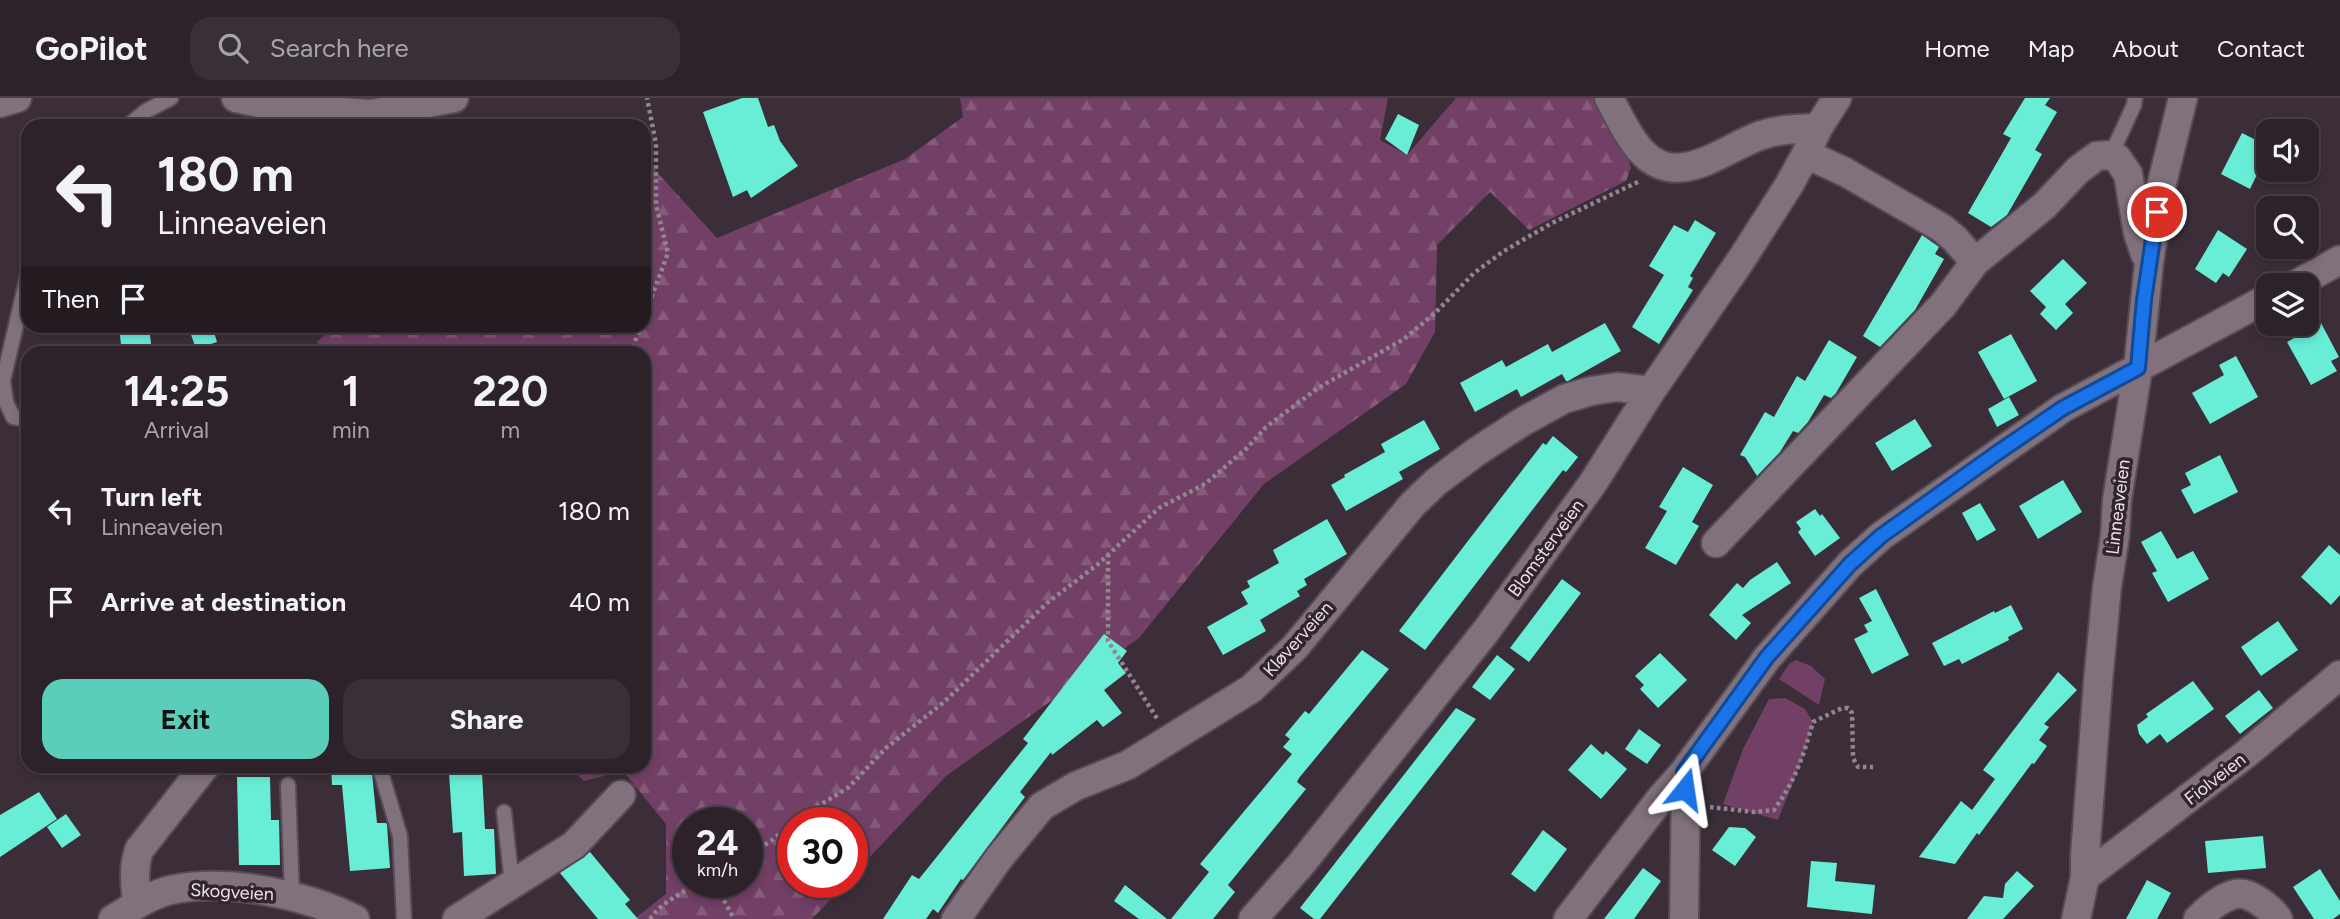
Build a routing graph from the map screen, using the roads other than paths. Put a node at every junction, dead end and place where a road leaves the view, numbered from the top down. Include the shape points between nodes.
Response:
1 (17, 98) edge
2 (170, 98) edge
3 (236, 98) edge
4 (454, 98) edge
5 (1609, 98) edge
6 (1837, 98) edge
7 (2135, 98) edge
8 (2183, 98) edge
9 (0, 103) edge
10 (136, 119) edge
11 (1818, 128) junction
12 (1806, 154) junction
13 (2111, 155) junction
14 (2340, 261) edge
15 (1975, 262) junction
16 (2149, 263) junction
17 (2318, 273) edge
18 (21, 304) edge
19 (2256, 304) edge
20 (2138, 368) junction
21 (1651, 391) junction
22 (21, 417) edge
23 (1716, 543) dead end
24 (2340, 676) edge
25 (1684, 772) junction
26 (200, 773) edge
27 (381, 773) edge
28 (288, 785) dead end
29 (621, 795) dead end
30 (503, 812) dead end
31 (2085, 877) junction
32 (512, 884) junction
33 (292, 896) junction
34 (137, 902) junction
35 (113, 919) edge
36 (355, 919) edge
37 (404, 919) edge
38 (457, 919) edge
39 (956, 919) edge
40 (1253, 919) edge
41 (1568, 919) edge
42 (1684, 919) edge
43 (2076, 919) edge
44 (2198, 919) edge
45 (2278, 919) edge

1 - 9 street
2 - 10 lane
3 - 4 street via 283,108 371,114
5 - 11 street via 1639,149 1660,166 1681,169 1757,136
6 - 11 street, Blomsterveien
7 - 13 lane
8 - 16 street, Linneaveien via 2161,187
11 - 12 street, Blomsterveien
12 - 15 street via 1942,228
12 - 21 street, Blomsterveien via 1741,260
13 - 15 street via 2098,156 2078,170 2043,206
13 - 16 street via 2128,174 2138,233
14 - 17 street
15 - 23 street via 1943,305
16 - 20 street, Linneaveien
18 - 22 lane via 3,381 13,417
19 - 20 street
20 - 25 street via 2063,408 1871,545 1767,657
20 - 31 street, Linneaveien via 2107,587
21 - 39 street, Kløverveien via 1617,387 1564,399 1522,422 1436,482 1295,647 1251,689 1128,765 1042,806
21 - 40 street, Blomsterveien via 1593,483 1486,631
24 - 31 street, Fiolveien
25 - 41 street
25 - 42 street
26 - 34 street via 139,850 134,877
27 - 37 lane via 400,836
28 - 33 lane
29 - 32 street via 574,845
30 - 32 lane
31 - 43 street, Linneaveien
32 - 38 street
33 - 34 street, Skogveien via 201,886
33 - 36 street, Skogveien
34 - 35 street, Skogveien
44 - 45 street via 2235,894 2266,904

